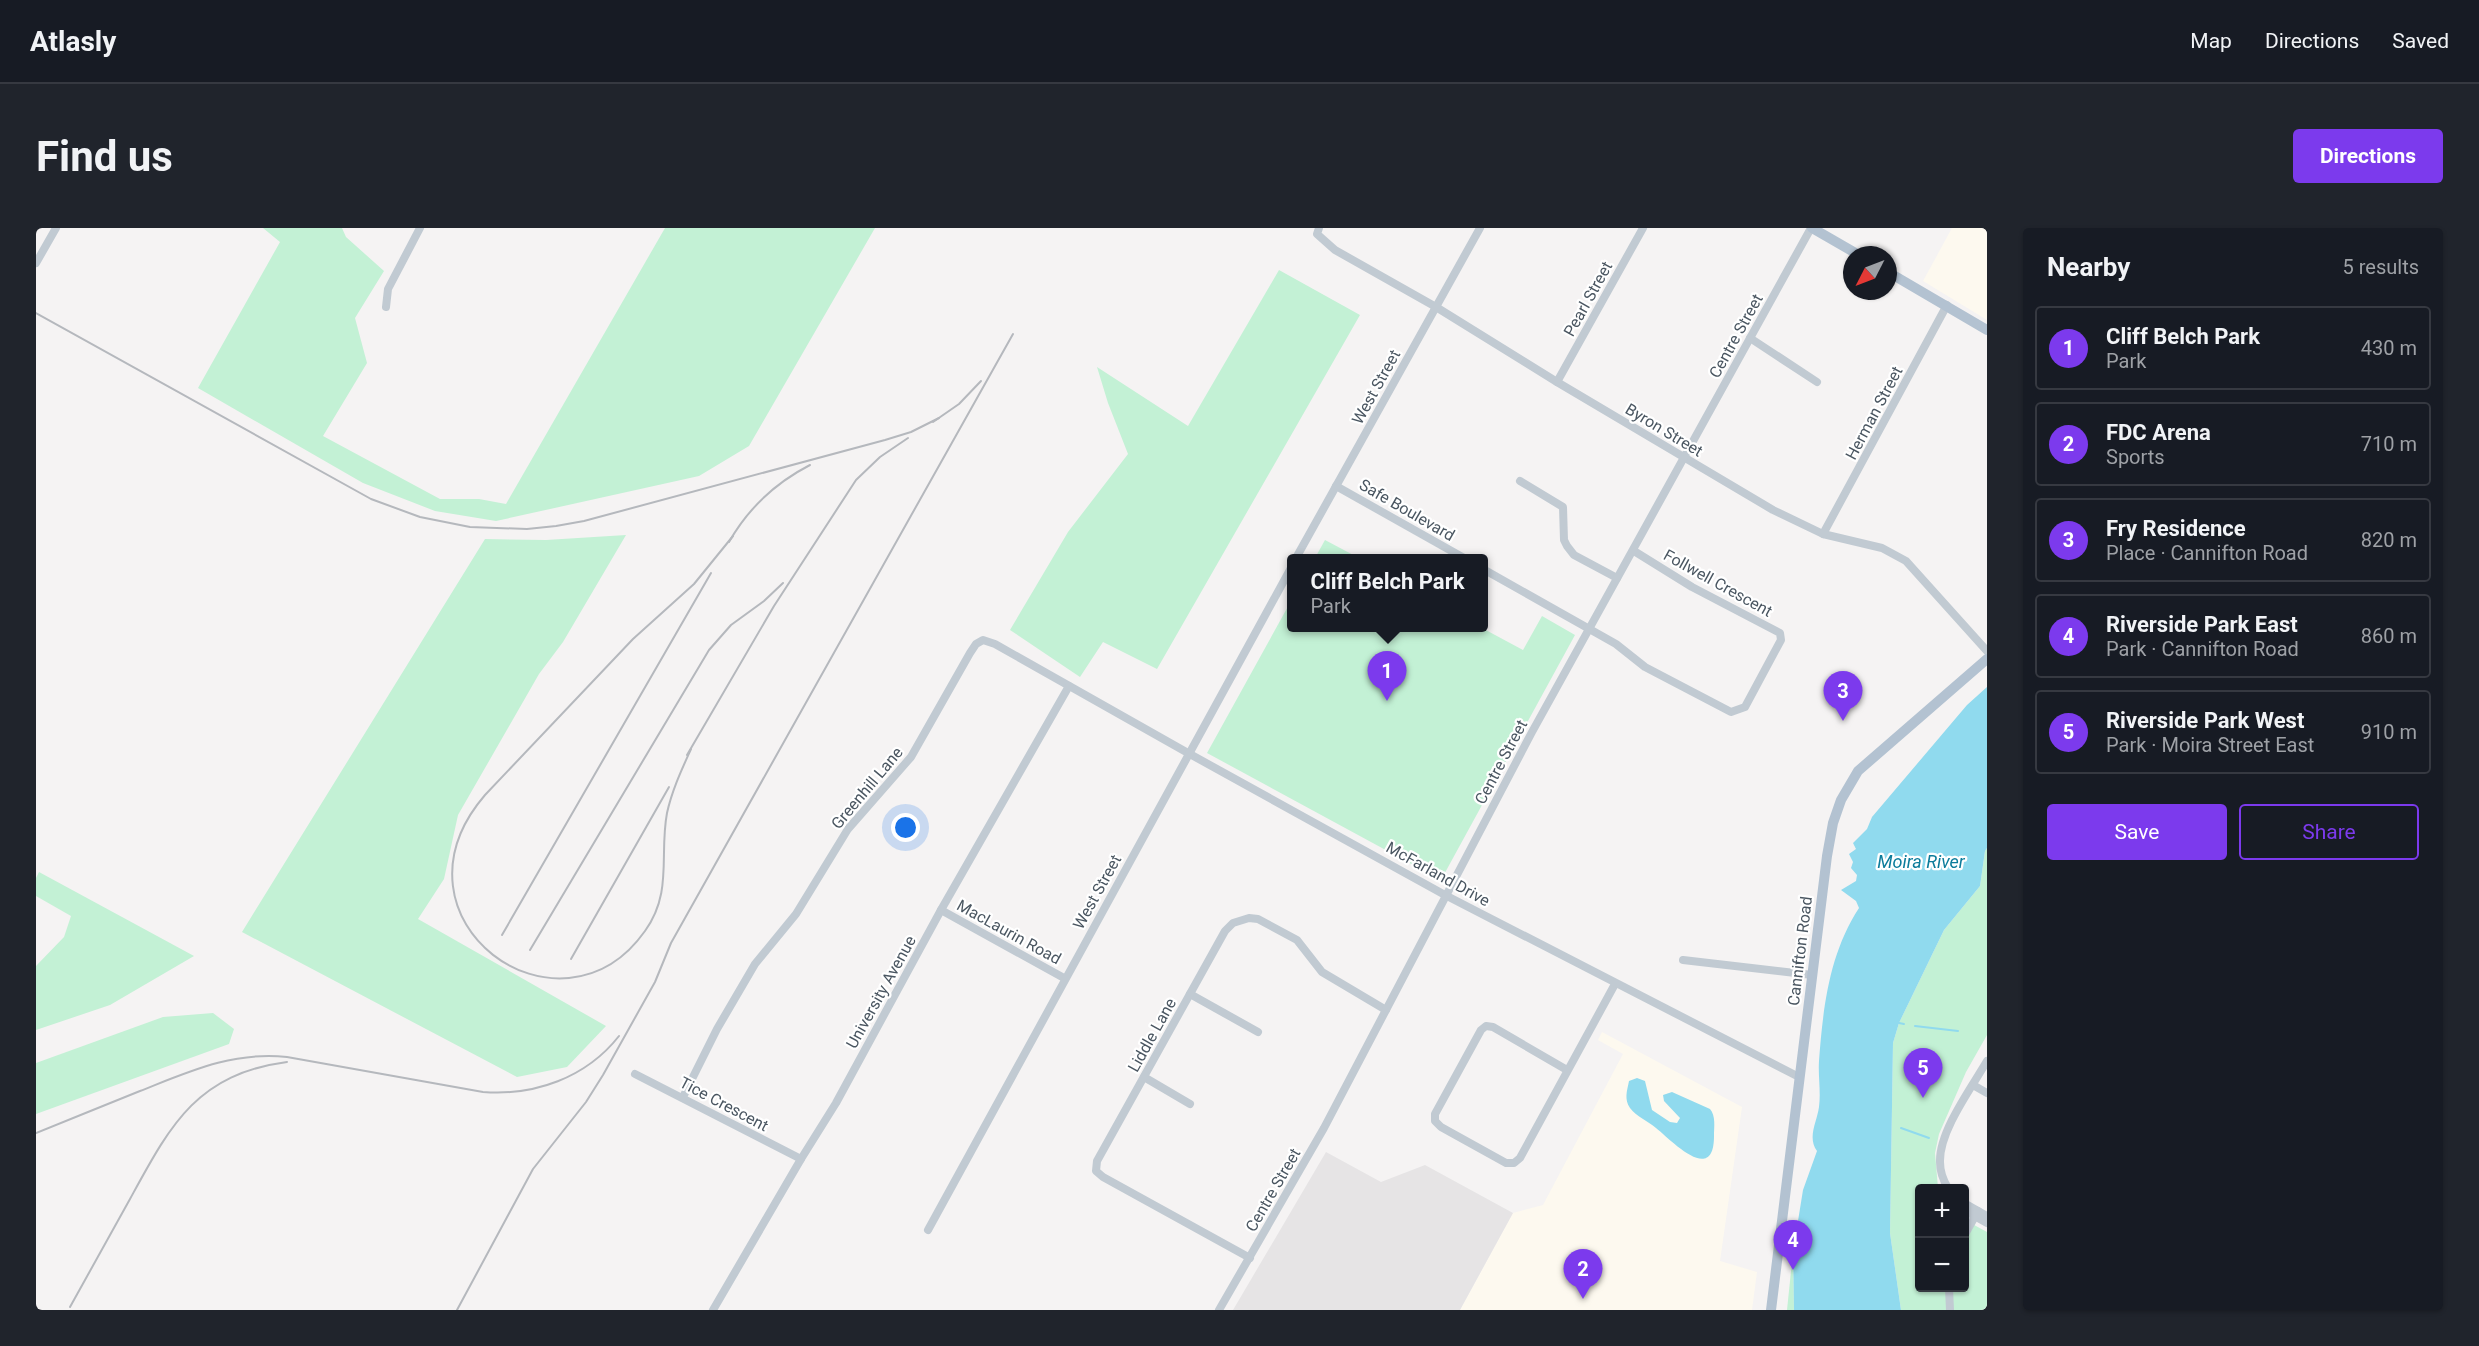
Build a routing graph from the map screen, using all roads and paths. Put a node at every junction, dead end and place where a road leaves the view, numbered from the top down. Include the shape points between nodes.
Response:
1 (56, 228) edge
2 (420, 228) edge
3 (1480, 228) edge
4 (1643, 228) edge
5 (1811, 228) edge
6 (1318, 231) edge
7 (1843, 246) edge
8 (36, 263) edge
9 (1897, 277) edge
10 (1947, 305) junction
11 (386, 307) dead end
12 (1436, 307) junction
13 (1987, 330) edge
14 (1750, 338) junction
15 (1557, 382) junction
16 (1817, 382) dead end
17 (1684, 458) junction
18 (1520, 481) dead end
19 (1336, 486) junction
20 (1823, 534) junction
21 (1634, 551) junction
22 (1298, 554) edge
23 (1457, 554) edge
24 (1488, 572) edge
25 (1287, 575) edge
26 (1617, 579) junction
27 (1590, 630) junction
28 (1987, 651) edge
29 (1987, 659) edge
30 (1069, 686) junction
31 (1188, 753) junction
32 (1445, 895) junction
33 (941, 910) junction
34 (1683, 960) dead end
35 (1812, 975) junction
36 (1064, 978) junction
37 (1615, 984) junction
38 (1190, 994) junction
39 (1386, 1010) junction
40 (1258, 1032) dead end
41 (1987, 1061) edge
42 (1567, 1070) junction
43 (635, 1074) dead end
44 (1144, 1077) junction
45 (1799, 1077) junction
46 (1973, 1085) junction
47 (1987, 1093) edge
48 (683, 1097) junction
49 (1190, 1104) dead end
50 (801, 1159) junction
51 (1946, 1184) edge
52 (1969, 1207) edge
53 (1969, 1211) edge
54 (1976, 1214) junction
55 (1987, 1216) edge
56 (1987, 1223) edge
57 (1969, 1228) edge
58 (928, 1230) dead end
59 (1250, 1258) junction
60 (1949, 1292) edge
61 (713, 1310) edge
62 (1219, 1310) edge
63 (1771, 1310) edge
64 (1950, 1310) edge

1 - 8 street
2 - 11 street via 388,289
3 - 12 street, West Street
4 - 15 street, Pearl Street
5 - 7 main road
5 - 14 street, Centre Street
6 - 12 street, Byron Street via 1335,250
9 - 10 main road
10 - 13 main road
10 - 20 street, Herman Street
12 - 15 street, Byron Street
12 - 19 street, West Street
14 - 16 street
14 - 17 street, Centre Street
15 - 17 street, Byron Street
17 - 20 street, Byron Street
17 - 21 street, Centre Street
18 - 26 street via 1563,507 1564,540 1574,555
19 - 22 street, West Street
19 - 23 street, Safe Boulevard
20 - 28 street, Byron Street via 1882,548 1906,561
21 - 26 street, Centre Street
21 - 27 street, Follwell Crescent via 1780,633 1781,640 1745,707 1731,712 1645,667
24 - 27 street
25 - 31 street, West Street
26 - 27 street, Centre Street
27 - 32 street, Centre Street
29 - 35 main road, Cannifton Road via 1858,771 1841,800 1827,856
30 - 31 street, McFarland Drive
30 - 33 street, University Avenue
30 - 48 street, Greenhill Lane via 995,644 983,640 976,644 911,757 848,829 796,914 754,964
31 - 32 street, McFarland Drive
31 - 36 street, West Street
32 - 37 street, McFarland Drive
32 - 39 street, Centre Street
33 - 36 street, MacLaurin Road
33 - 50 street, University Avenue via 837,1103
34 - 35 street
35 - 45 main road, Cannifton Road
36 - 58 street, West Street
37 - 42 street
37 - 45 street, McFarland Drive
38 - 39 street, Liddle Lane via 1225,931 1249,918 1297,940 1322,972
38 - 40 street
38 - 44 street, Liddle Lane
39 - 59 street, Centre Street
41 - 46 street
42 - 42 street via 1514,1163 1506,1163 1435,1121 1435,1114 1480,1030 1486,1026
43 - 48 street, Tice Crescent
44 - 49 street
44 - 59 street, Liddle Lane via 1096,1161 1096,1171
45 - 63 main road, Cannifton Road
46 - 47 street
46 - 51 street via 1942,1147 1941,1176
48 - 50 street, Tice Crescent
50 - 61 street, University Avenue
52 - 54 street
53 - 54 street
54 - 55 street
54 - 56 street
54 - 57 street
59 - 62 street, Centre Street
60 - 64 street

